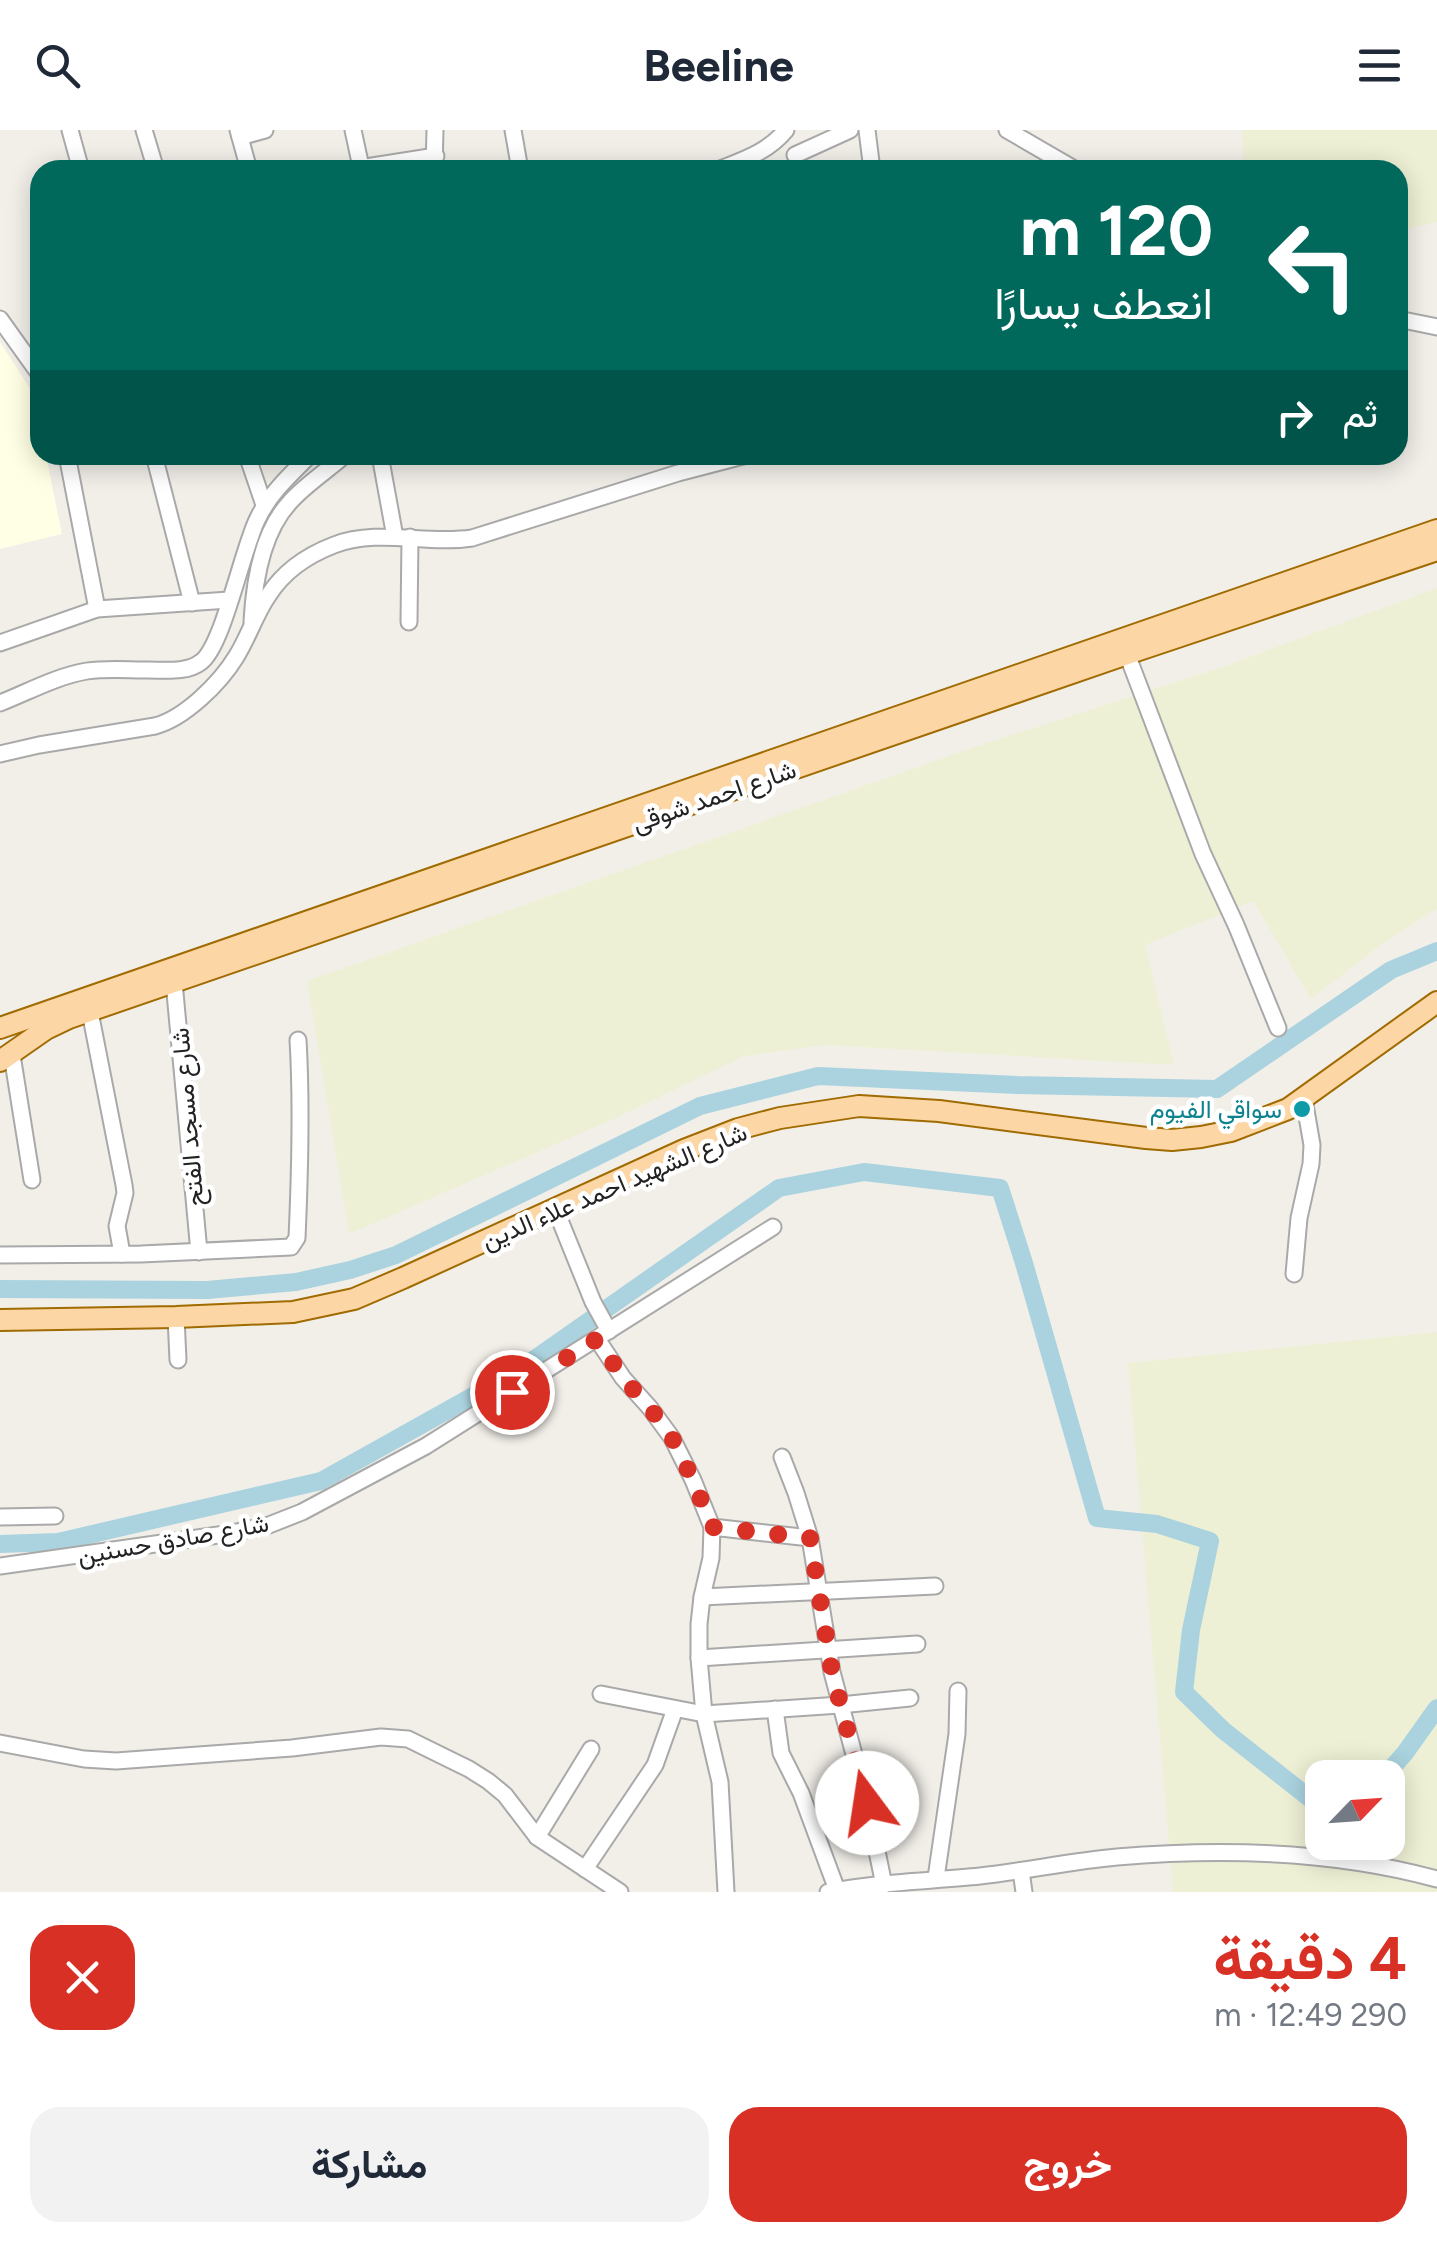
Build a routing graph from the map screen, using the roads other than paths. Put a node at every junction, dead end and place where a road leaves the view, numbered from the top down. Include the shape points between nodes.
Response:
1 (70, 130) edge
2 (144, 130) edge
3 (266, 130) edge
4 (354, 130) edge
5 (436, 130) edge
6 (850, 130) edge
7 (867, 130) edge
8 (1008, 130) edge
9 (517, 131) edge
10 (239, 134) edge
11 (791, 147) edge
12 (78, 160) edge
13 (153, 160) edge
14 (246, 160) edge
15 (354, 160) edge
16 (435, 160) edge
17 (519, 160) edge
18 (741, 160) edge
19 (871, 160) edge
20 (1059, 160) edge
21 (0, 319) edge
22 (1408, 322) edge
23 (1437, 327) edge
24 (30, 360) edge
25 (68, 465) edge
26 (157, 465) edge
27 (250, 465) edge
28 (300, 465) edge
29 (331, 465) edge
30 (383, 465) edge
31 (687, 465) edge
32 (264, 506) junction
33 (1437, 530) edge
34 (402, 536) junction
35 (1437, 550) edge
36 (229, 600) junction
37 (192, 603) junction
38 (96, 609) junction
39 (409, 622) dead end
40 (252, 626) junction
41 (0, 643) edge
42 (1127, 654) junction
43 (0, 703) edge
44 (0, 754) edge
45 (174, 982) junction
46 (1437, 1002) edge
47 (90, 1012) junction
48 (0, 1028) edge
49 (1278, 1028) dead end
50 (298, 1040) dead end
51 (6, 1058) edge
52 (1304, 1099) junction
53 (32, 1180) dead end
54 (555, 1208) junction
55 (773, 1227) dead end
56 (199, 1252) junction
57 (0, 1254) edge
58 (122, 1254) junction
59 (1294, 1274) dead end
60 (176, 1317) junction
61 (0, 1320) edge
62 (603, 1330) junction
63 (178, 1360) dead end
64 (782, 1457) dead end
65 (55, 1516) dead end
66 (0, 1517) edge
67 (712, 1527) junction
68 (810, 1538) junction
69 (0, 1566) edge
70 (935, 1586) dead end
71 (820, 1592) junction
72 (702, 1597) junction
73 (917, 1644) dead end
74 (829, 1650) junction
75 (698, 1658) junction
76 (958, 1690) dead end
77 (602, 1694) dead end
78 (910, 1698) dead end
79 (840, 1705) junction
80 (675, 1709) junction
81 (775, 1709) junction
82 (704, 1714) junction
83 (0, 1744) edge
84 (591, 1749) dead end
85 (537, 1837) junction
86 (585, 1869) junction
87 (1021, 1871) junction
88 (936, 1878) junction
89 (1437, 1879) edge
90 (976, 1884) edge
91 (884, 1885) junction
92 (920, 1886) edge
93 (859, 1890) edge
94 (832, 1891) edge
95 (620, 1892) edge
96 (726, 1892) edge
97 (1024, 1892) edge

1 - 12 street
2 - 13 street
3 - 10 street
4 - 15 street
5 - 16 street
6 - 11 street
7 - 19 street
8 - 20 street
9 - 17 street
10 - 14 street
11 - 18 street
21 - 24 street
22 - 23 street
25 - 38 street
26 - 37 street
27 - 32 street
28 - 32 street
29 - 40 street via 276,521 256,573
30 - 34 street
31 - 34 street via 472,538
32 - 36 street
33 - 48 main road, شارع احمد شوقى
34 - 39 street
34 - 40 street via 336,544 308,558 268,595
35 - 42 main road, شارع احمد شوقى
36 - 37 street
36 - 43 street via 201,663 84,672
37 - 38 street
38 - 41 street
40 - 44 street via 226,672 167,722
42 - 45 main road, شارع احمد شوقى
42 - 49 street
45 - 47 main road, شارع احمد شوقى
45 - 56 street, شارع مسجد الفتح
46 - 52 main road, شارع الشهيد احمد علاء الدين
47 - 51 main road, شارع احمد شوقى via 46,1030
47 - 58 street via 124,1184 117,1226
50 - 56 street via 297,1238 291,1247
51 - 53 street
52 - 54 main road, شارع الشهيد احمد علاء الدين via 1232,1132 1172,1140 938,1111 820,1110 711,1139
52 - 59 street via 1311,1164
54 - 60 main road, شارع الشهيد احمد علاء الدين via 354,1298 293,1312
54 - 62 street
55 - 62 street, شارع صادق حسنين
56 - 58 street
57 - 58 street
60 - 61 main road, شارع الشهيد احمد علاء الدين
60 - 63 street
62 - 67 street via 623,1378 672,1438
62 - 69 street, شارع صادق حسنين via 426,1446 286,1519 232,1533
64 - 68 street
65 - 66 street, شارع صادق حسنين
67 - 68 street
67 - 72 street
68 - 71 street
70 - 71 street
71 - 72 street
71 - 74 street
72 - 75 street
73 - 74 street
74 - 75 street
74 - 79 street
75 - 82 street
76 - 88 street
77 - 80 street
78 - 79 street
79 - 81 street
79 - 91 street
80 - 82 street
80 - 86 street via 655,1766
81 - 82 street
81 - 94 street via 781,1753
82 - 96 street via 720,1782
83 - 85 street via 116,1760 394,1736 488,1782
84 - 85 street
85 - 86 street
86 - 95 street
87 - 89 street via 1215,1852 1313,1857
87 - 90 street
87 - 97 street
88 - 90 street
88 - 92 street
91 - 92 street
91 - 93 street
93 - 94 street

